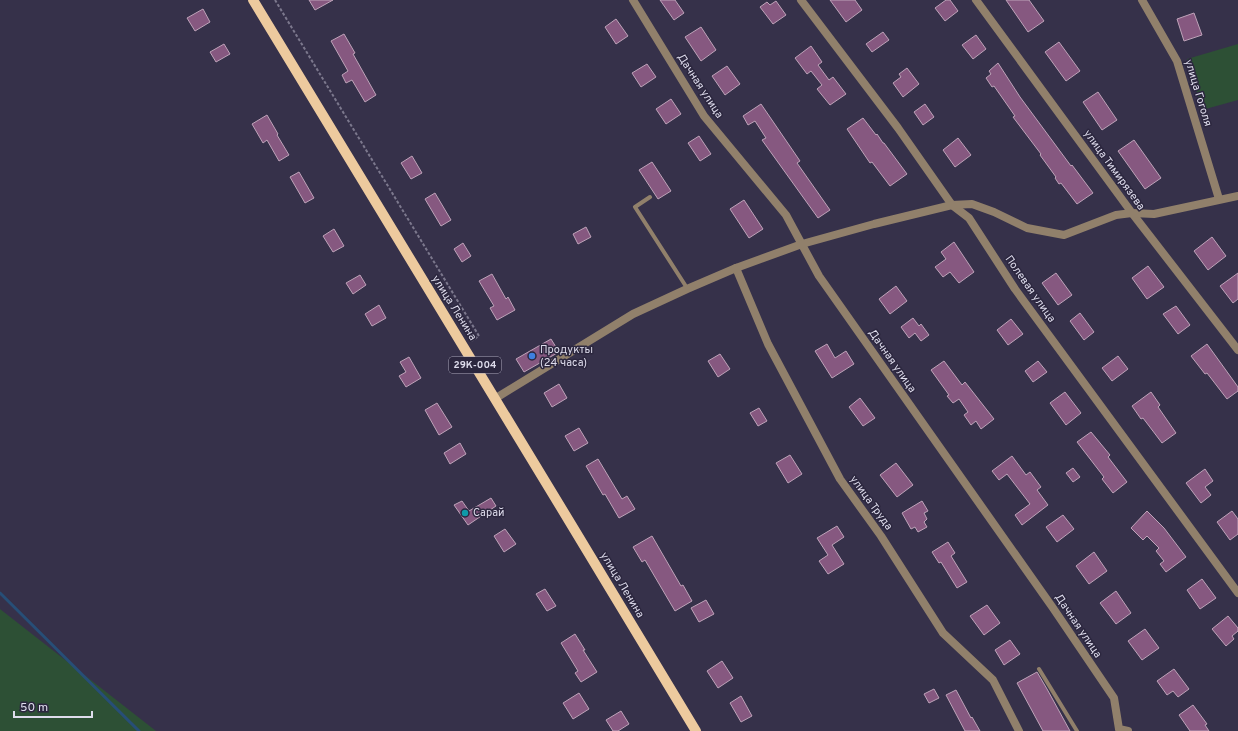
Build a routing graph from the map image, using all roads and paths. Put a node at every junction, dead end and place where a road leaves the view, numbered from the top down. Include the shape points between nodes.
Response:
1 (253, 0) edge
2 (275, 0) edge
3 (633, 0) edge
4 (801, 0) edge
5 (976, 0) edge
6 (1142, 0) edge
7 (1238, 196) edge
8 (650, 197) dead end
9 (1219, 199) junction
10 (952, 204) junction
11 (1132, 213) junction
12 (802, 244) junction
13 (736, 268) junction
14 (687, 289) junction
15 (463, 345) junction
16 (1238, 350) edge
17 (496, 398) junction
18 (1238, 593) edge
19 (1039, 669) dead end
20 (1118, 730) edge
21 (696, 731) edge
22 (1019, 731) edge
23 (1077, 731) edge
24 (1128, 731) edge

1 - 15 main road, улица Ленина / 29К-004
2 - 15 path via 479,336
3 - 12 street, Дачная улица via 704,116 786,215
4 - 10 street, Полевая улица
5 - 11 street, улица Тимирязева
6 - 9 street, улица Гоголя via 1178,61
7 - 9 street
8 - 14 lane via 635,207
9 - 11 street via 1154,214
10 - 11 street via 972,204 1027,228 1064,235 1116,215
10 - 12 street
10 - 18 street, Полевая улица via 968,218 1015,289
11 - 16 street, улица Тимирязева
12 - 13 street
12 - 20 street, Дачная улица via 818,276 1114,698
13 - 14 street
13 - 22 street, улица Труда via 768,344 840,479 881,536 942,633 992,680
14 - 17 street via 633,314
15 - 17 main road, улица Ленина / 29К-004
17 - 21 main road, улица Ленина / 29К-004
19 - 23 lane
20 - 24 street, Дачная улица

